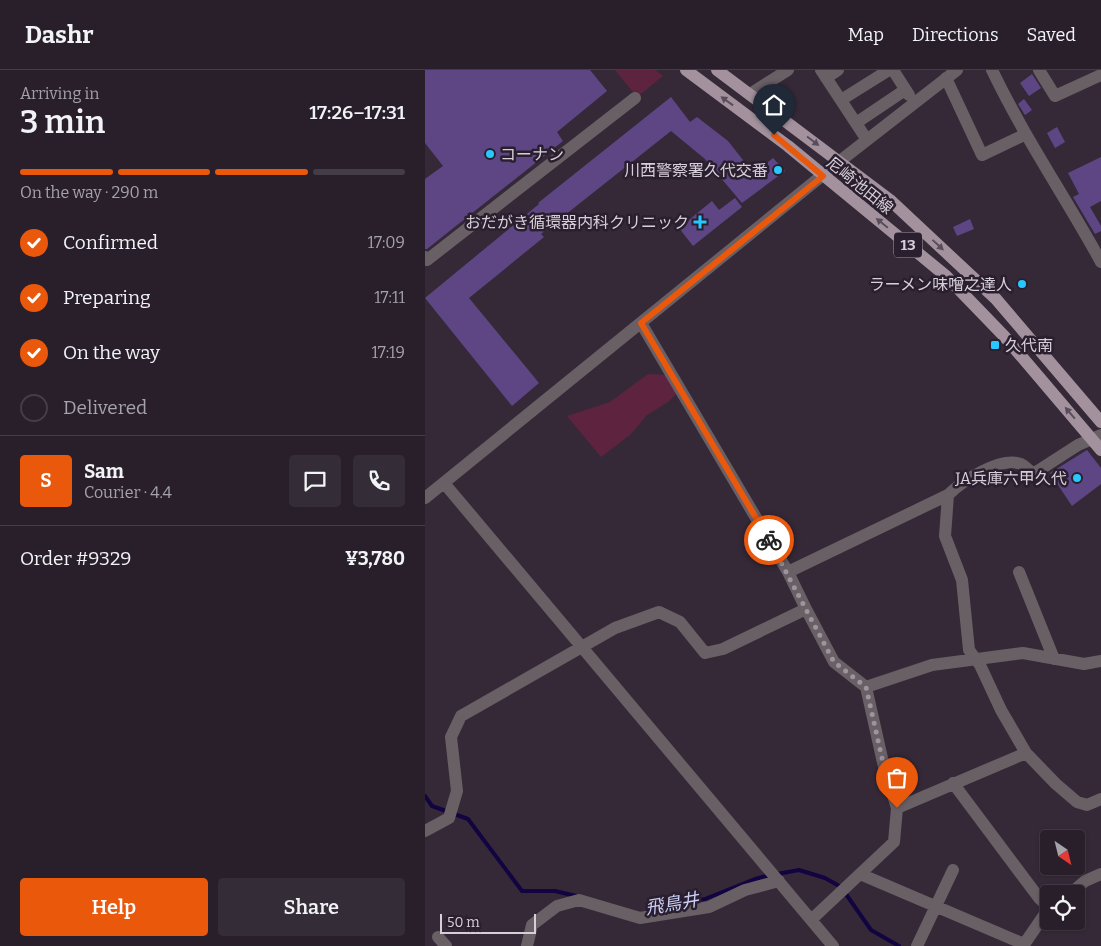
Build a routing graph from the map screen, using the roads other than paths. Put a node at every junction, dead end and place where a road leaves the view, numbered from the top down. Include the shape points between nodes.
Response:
1 (686, 70) edge
2 (717, 70) edge
3 (788, 70) edge
4 (838, 70) edge
5 (889, 70) edge
6 (893, 70) edge
7 (957, 70) edge
8 (992, 70) edge
9 (1039, 70) edge
10 (824, 74) edge
11 (1101, 75) edge
12 (946, 78) junction
13 (905, 90) junction
14 (751, 94) junction
15 (635, 98) dead end
16 (841, 100) junction
17 (914, 104) junction
18 (856, 123) junction
19 (1026, 134) junction
20 (867, 140) junction
21 (840, 161) junction
22 (823, 176) junction
23 (1096, 242) edge
24 (425, 258) edge
25 (1101, 262) edge
26 (641, 323) junction
27 (1101, 422) edge
28 (1096, 437) edge
29 (1101, 450) edge
30 (444, 483) junction
31 (948, 495) junction
32 (425, 498) edge
33 (788, 572) junction
34 (1019, 572) dead end
35 (806, 609) junction
36 (582, 646) junction
37 (975, 659) junction
38 (1053, 659) junction
39 (1101, 661) edge
40 (866, 687) junction
41 (1026, 753) junction
42 (953, 783) junction
43 (1101, 800) edge
44 (897, 808) junction
45 (425, 831) edge
46 (953, 870) dead end
47 (860, 874) junction
48 (1101, 874) edge
49 (779, 881) junction
50 (1080, 885) edge
51 (1040, 899) edge
52 (935, 906) junction
53 (811, 920) junction
54 (1040, 921) edge
55 (1023, 945) edge
56 (527, 946) edge
57 (833, 946) edge
58 (917, 946) edge

22 -> 1 main road, 尼崎池田線 / 13
2 - 14 main road, 尼崎池田線 / 13
3 - 14 street
4 - 10 street
5 - 16 street
6 - 13 street
7 - 12 street
8 - 19 street
9 - 11 street via 1055,96
10 - 16 street
12 - 17 street
12 - 19 street via 982,155
13 - 17 street
13 - 18 street
14 -> 21 main road, 尼崎池田線 / 13
15 - 24 street via 427,260
16 - 18 street
17 - 20 street
18 - 20 street
19 - 23 street
20 - 21 street
21 - 22 street
21 -> 27 main road, 尼崎池田線 / 13 via 889,200 996,299
22 - 26 street
28 -> 22 main road, 尼崎池田線 / 13 via 946,276
23 - 25 street
26 - 30 street
26 - 33 street
28 - 29 main road, 尼崎池田線 / 13
28 - 31 street via 1033,474 1020,464 997,464 957,486
30 - 32 street
30 - 36 street
31 - 33 street
31 - 37 street via 945,536 961,580 969,650
33 - 35 street
34 - 38 street
35 - 36 street via 723,649 705,653 680,622 659,612 615,628
35 - 40 street via 834,662
36 - 45 street via 461,716 451,737 457,791 449,818
36 - 49 street
37 - 38 street via 1023,653
37 - 40 street via 932,665
37 - 41 street
38 - 39 street via 1084,664
40 - 44 street
41 - 42 street
41 - 43 street via 1077,802 1087,805
42 - 44 street
42 - 51 street
44 - 47 street via 894,842
46 - 52 street
47 - 52 street
47 - 53 street
48 - 50 street
49 - 53 street
49 - 56 street via 745,890 709,907 640,918 579,900 557,906 533,925
52 - 55 street
52 - 58 street
53 - 57 street
54 - 55 street

